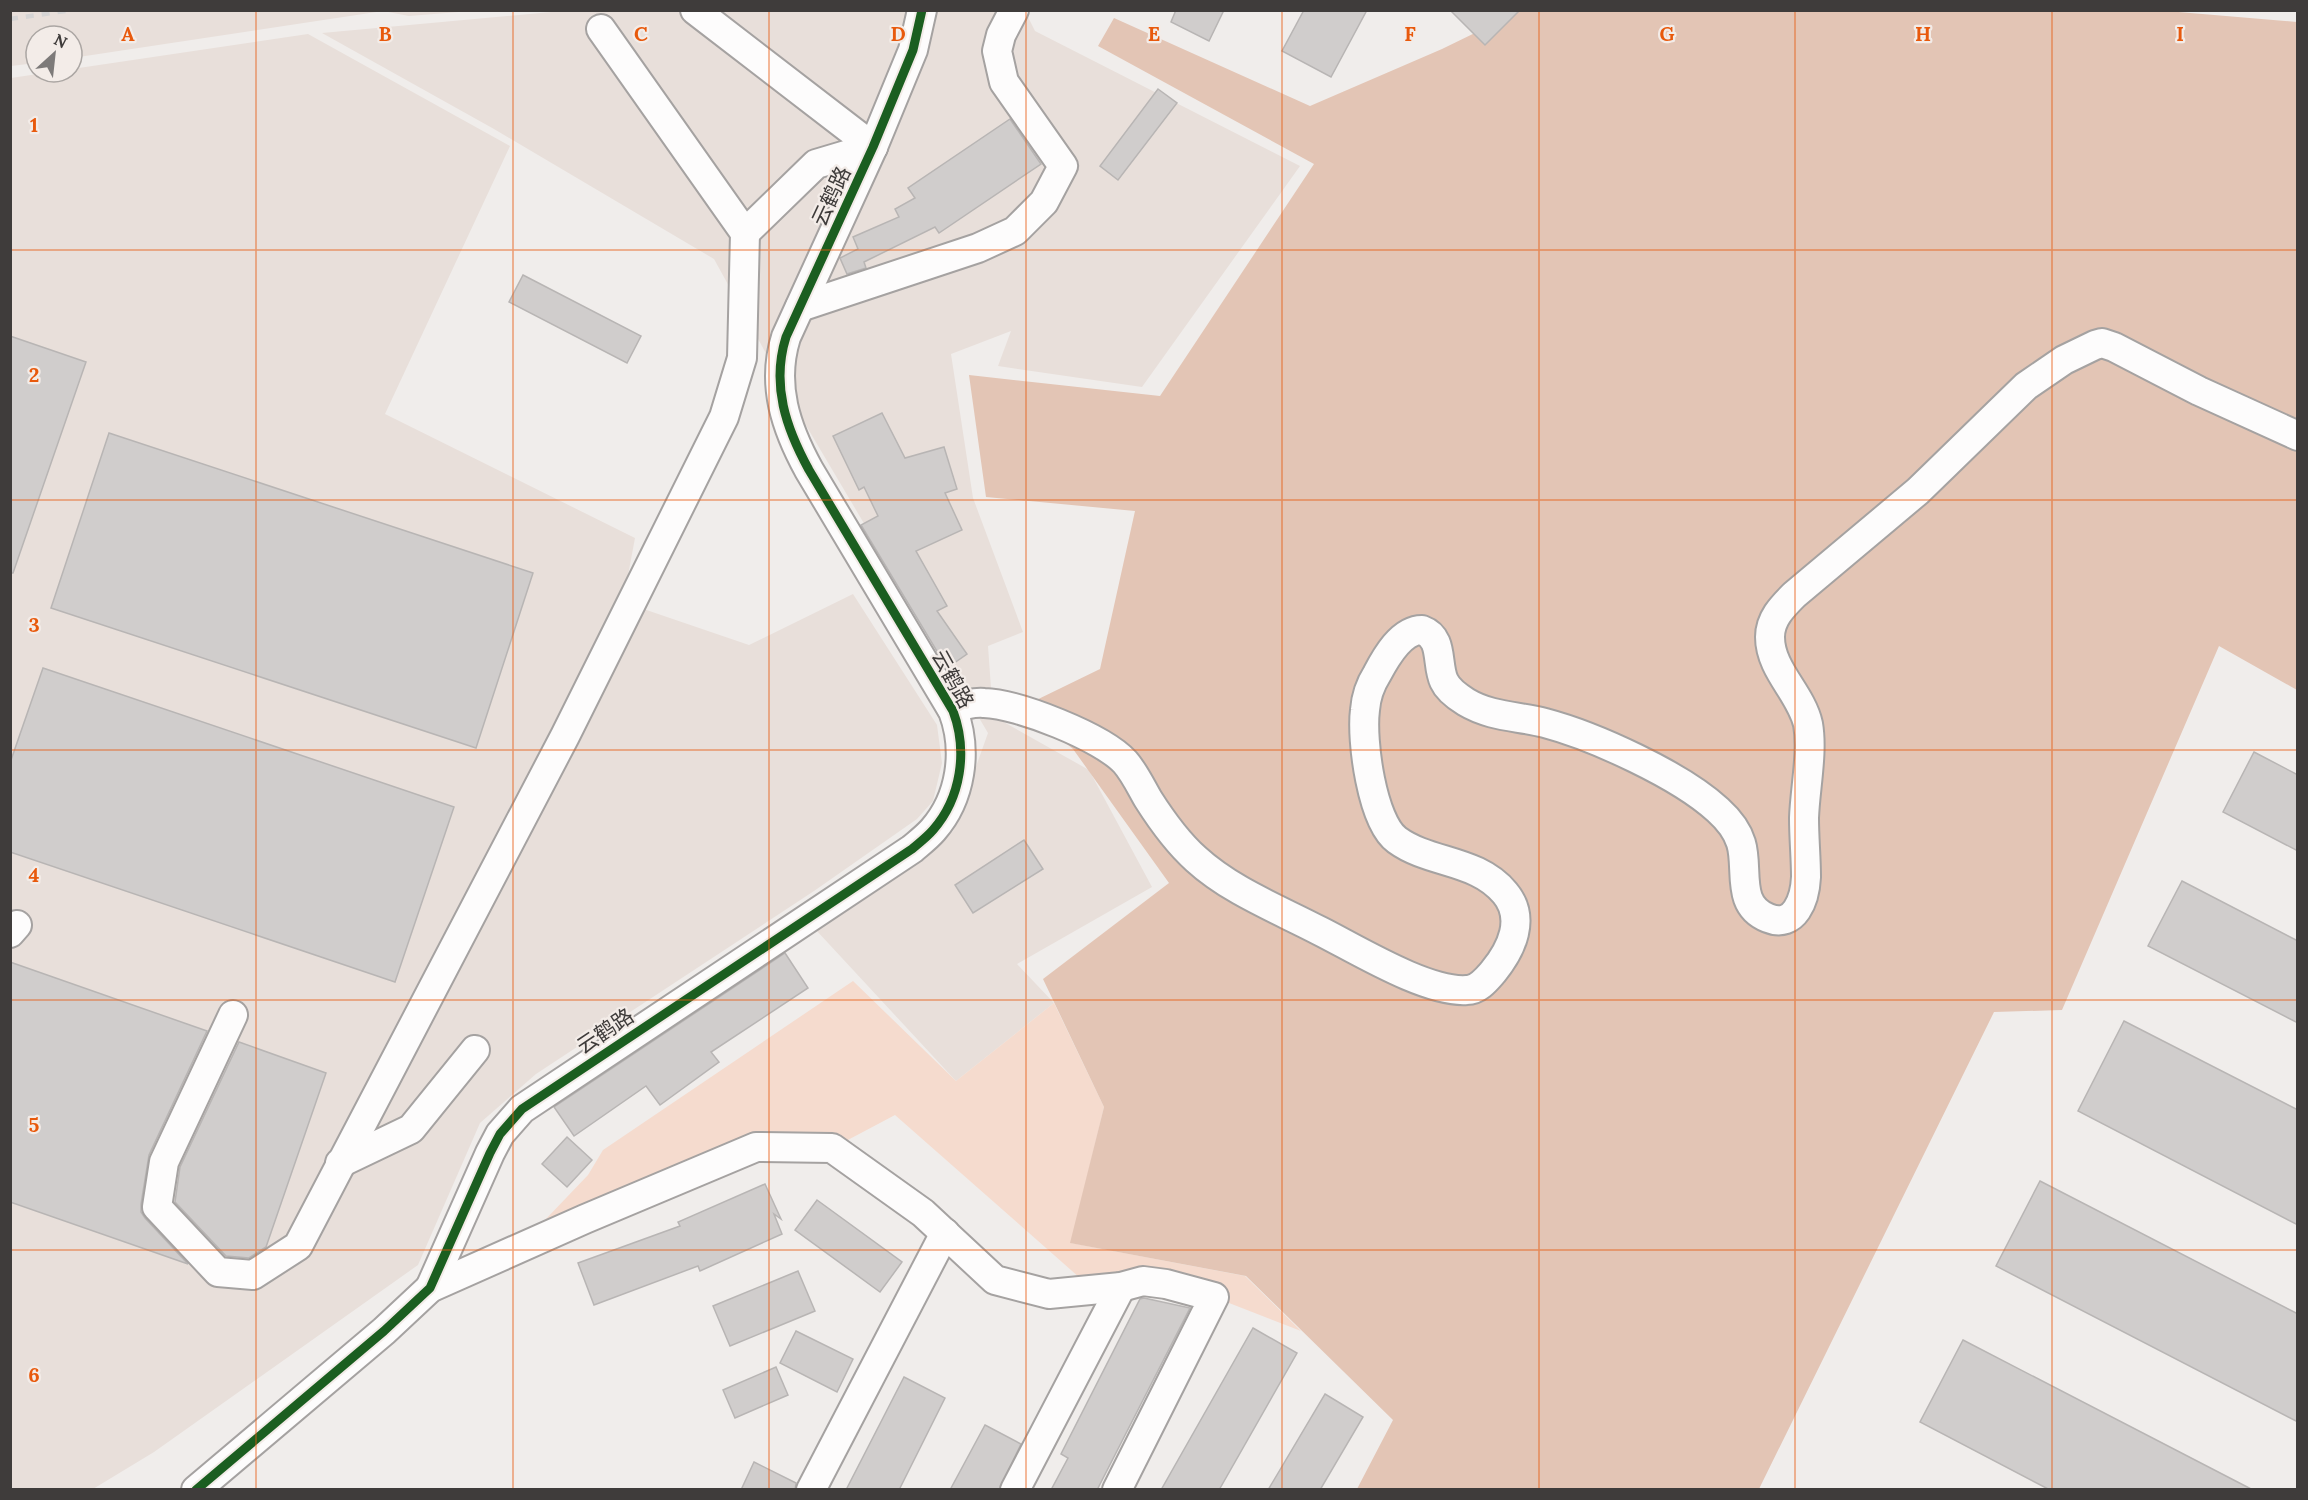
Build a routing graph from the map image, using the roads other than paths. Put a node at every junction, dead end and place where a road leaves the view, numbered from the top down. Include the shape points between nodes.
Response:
1 (695, 10) edge
2 (922, 10) edge
3 (1014, 10) edge
4 (601, 28) dead end
5 (873, 147) junction
6 (745, 233) junction
7 (800, 307) junction
8 (2298, 436) edge
9 (952, 709) junction
10 (233, 1015) dead end
11 (475, 1050) dead end
12 (340, 1163) junction
13 (945, 1233) junction
14 (1121, 1287) junction
15 (430, 1288) junction
16 (196, 1490) edge
17 (811, 1490) edge
18 (1015, 1490) edge
19 (1117, 1490) edge

1 - 5 street
2 - 5 street, 云鹤路 via 913,50
3 - 7 street via 997,51 1004,82 1063,166 1044,202 1015,231 978,248
4 - 6 street
5 - 6 street via 816,164
5 - 7 street, 云鹤路
6 - 12 street via 742,358 724,417 565,736
7 - 9 street, 云鹤路 via 786,337 780,364 784,413 796,446
8 - 9 street via 2114,347 2098,343 2026,386 1918,491 1794,595 1778,612 1770,633 1774,657 1803,711 1809,733 1805,885 1799,907 1791,917 1782,920 1763,916 1750,905 1738,836 1711,804 1665,775 1587,737 1469,704 1444,682 1438,650 1430,635 1422,630 1407,633 1367,695 1364,729 1369,771 1383,823 1393,837 1411,848 1481,873 1499,886 1512,903 1516,923 1512,942 1490,975 1471,990 1441,987 1411,976 1219,877 1181,844 1127,765 1109,749 1043,718 1004,705 974,703
9 - 15 street, 云鹤路 via 962,743 957,783 932,832 522,1109 490,1152
10 - 12 street via 164,1162 157,1207 218,1272 254,1275 298,1246
11 - 12 street via 411,1129
13 - 14 street via 995,1280 1049,1294
13 - 15 street via 832,1148 756,1147
13 - 17 street
14 - 18 street
14 - 19 street via 1143,1281 1215,1297
15 - 16 street

